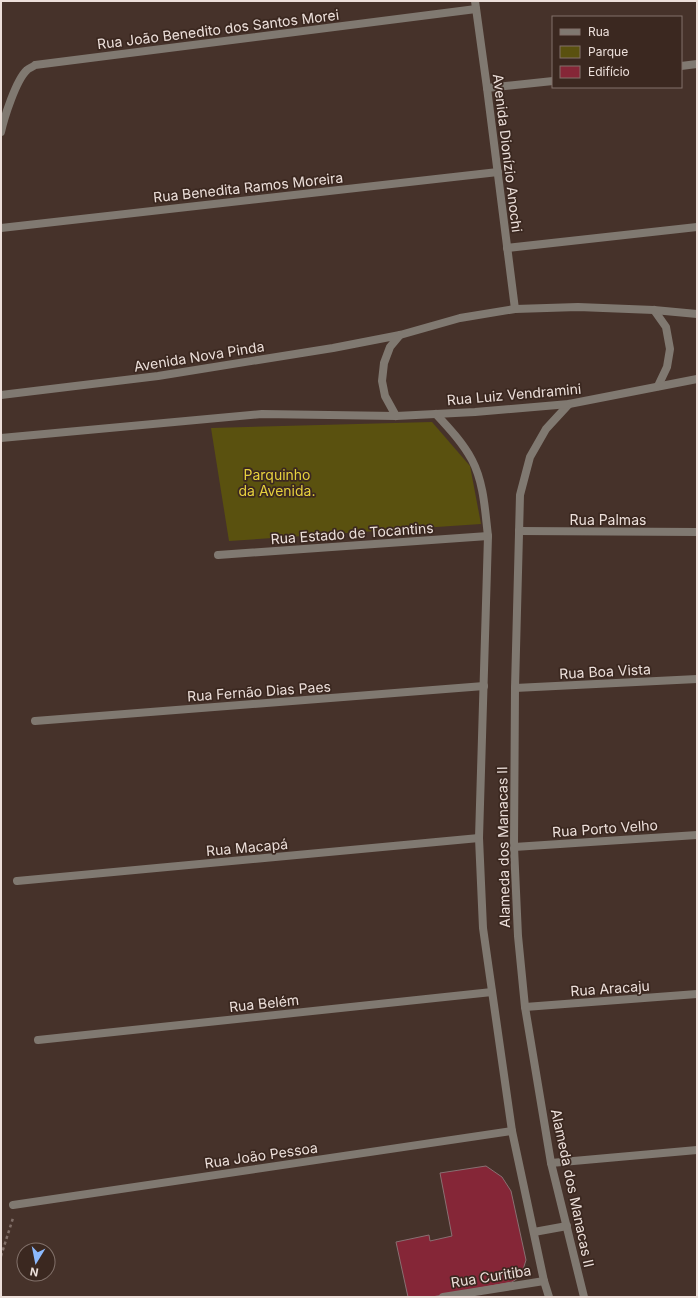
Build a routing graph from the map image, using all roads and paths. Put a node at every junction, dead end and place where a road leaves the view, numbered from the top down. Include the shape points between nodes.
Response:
1 (475, 5) edge
2 (697, 64) edge
3 (682, 66) edge
4 (552, 81) edge
5 (487, 88) junction
6 (1, 132) edge
7 (498, 172) junction
8 (697, 227) edge
9 (1, 228) edge
10 (507, 248) junction
11 (515, 309) junction
12 (654, 310) junction
13 (697, 314) edge
14 (400, 335) junction
15 (697, 379) edge
16 (658, 386) junction
17 (1, 395) edge
18 (569, 404) junction
19 (436, 414) junction
20 (396, 416) junction
21 (1, 438) edge
22 (519, 531) junction
23 (697, 532) edge
24 (488, 536) junction
25 (218, 555) dead end
26 (697, 679) edge
27 (484, 686) junction
28 (515, 688) junction
29 (35, 721) dead end
30 (697, 835) edge
31 (479, 838) junction
32 (514, 847) junction
33 (17, 881) dead end
34 (492, 992) junction
35 (697, 994) edge
36 (525, 1007) junction
37 (38, 1040) dead end
38 (512, 1131) junction
39 (697, 1150) edge
40 (551, 1163) junction
41 (15, 1205) joint
42 (567, 1226) junction
43 (534, 1232) junction
44 (1, 1256) edge
45 (544, 1281) junction
46 (443, 1297) edge
47 (549, 1297) edge
48 (584, 1297) edge

1 - 5 street, Avenida Dionízio Anochi
1 - 6 street, Rua João Benedito dos Santos Morei via 35,65 26,71 20,80
2 - 3 street
4 - 5 street
5 - 7 street, Avenida Dionízio Anochi
7 - 9 street, Rua Benedita Ramos Moreira
7 - 10 street, Avenida Dionízio Anochi
8 - 10 street
10 - 11 street, Avenida Dionízio Anochi
11 - 12 street, Avenida Nova Pinda via 578,307
11 - 14 street, Avenida Nova Pinda via 460,318
12 - 13 street
12 - 16 street via 666,327 670,349 667,366
14 - 17 street, Avenida Nova Pinda via 158,376
14 - 20 street via 390,347 384,363 382,381 385,396
15 - 16 street
16 - 18 street, Rua Luiz Vendramini
18 - 19 street, Rua Luiz Vendramini
18 - 22 street, Alameda dos Manacas II via 546,429 530,457 520,495
19 - 20 street, Rua Luiz Vendramini
19 - 24 street, Alameda dos Manacas II via 473,461 482,487
20 - 21 street via 262,414
22 - 23 street, Rua Palmas
22 - 28 street, Alameda dos Manacas II
24 - 25 street, Rua Estado de Tocantins
24 - 27 street, Alameda dos Manacas II
26 - 28 street, Rua Boa Vista
27 - 29 street, Rua Fernão Dias Paes
27 - 31 street, Alameda dos Manacas II
28 - 32 street, Alameda dos Manacas II
30 - 32 street, Rua Porto Velho
31 - 33 street, Rua Macapá
31 - 34 street, Alameda dos Manacas II via 483,928
32 - 36 street, Alameda dos Manacas II via 518,936
34 - 37 street, Rua Belém
34 - 38 street, Alameda dos Manacas II
35 - 36 street, Rua Aracaju
36 - 40 street, Alameda dos Manacas II
38 - 41 street, Rua João Pessoa
38 - 43 street, Alameda dos Manacas II
39 - 40 street
40 - 42 street, Alameda dos Manacas II
41 - 44 path
42 - 43 street
42 - 48 street, Alameda dos Manacas II
43 - 45 street, Alameda dos Manacas II
45 - 46 street, Rua Curitiba
45 - 47 street, Alameda dos Manacas II

